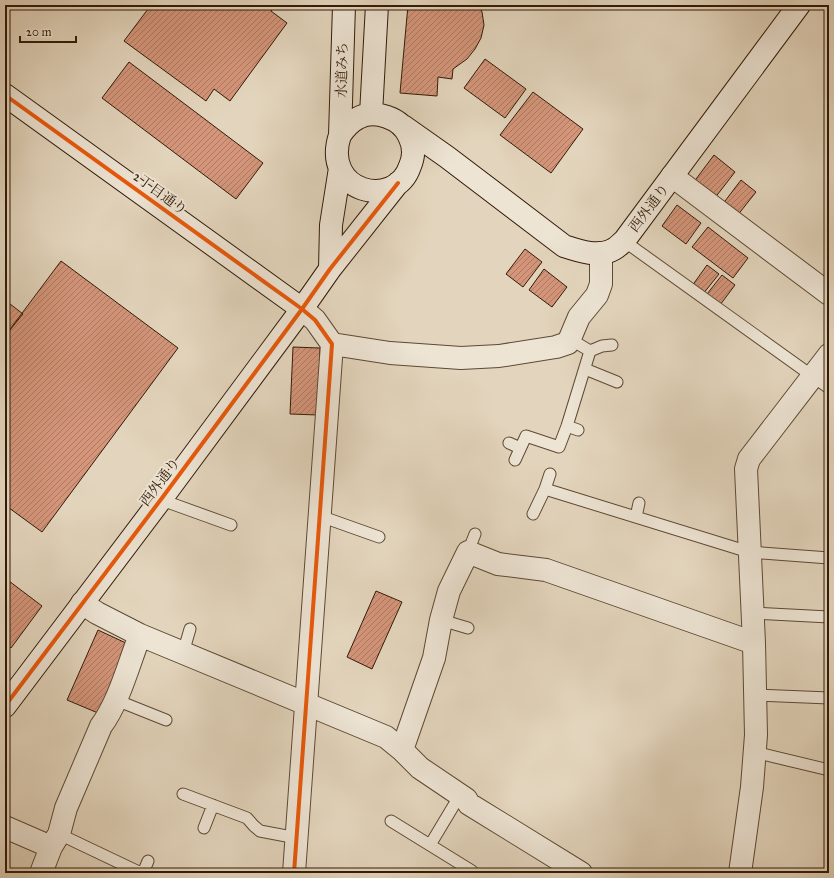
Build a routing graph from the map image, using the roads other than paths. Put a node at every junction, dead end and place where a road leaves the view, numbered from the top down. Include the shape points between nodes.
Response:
1 (344, 5) edge
2 (377, 5) edge
3 (800, 5) edge
4 (5, 95) edge
5 (371, 114) junction
6 (403, 126) junction
7 (340, 135) junction
8 (447, 157) junction
9 (412, 160) junction
10 (340, 168) junction
11 (672, 176) junction
12 (398, 183) junction
13 (624, 241) junction
14 (601, 253) junction
15 (330, 269) junction
16 (829, 294) edge
17 (302, 309) junction
18 (570, 339) junction
19 (332, 344) junction
20 (612, 345) dead end
21 (590, 351) junction
22 (829, 355) edge
23 (585, 369) junction
24 (617, 382) dead end
25 (821, 382) edge
26 (567, 426) junction
27 (578, 430) dead end
28 (509, 443) dead end
29 (520, 448) junction
30 (515, 460) dead end
31 (550, 474) dead end
32 (545, 489) junction
33 (162, 498) junction
34 (639, 503) dead end
35 (533, 514) dead end
36 (320, 516) junction
37 (636, 517) junction
38 (231, 525) dead end
39 (379, 537) dead end
40 (749, 552) junction
41 (829, 558) edge
42 (82, 603) junction
43 (752, 613) junction
44 (829, 618) edge
45 (441, 620) junction
46 (468, 628) dead end
47 (190, 629) dead end
48 (140, 635) junction
49 (754, 643) junction
50 (183, 653) junction
51 (754, 695) junction
52 (829, 698) edge
53 (116, 700) junction
54 (307, 703) junction
55 (5, 706) edge
56 (166, 720) dead end
57 (402, 750) junction
58 (754, 752) junction
59 (829, 770) edge
60 (183, 794) dead end
61 (460, 795) junction
62 (213, 806) junction
63 (391, 821) dead end
64 (5, 827) edge
65 (204, 828) dead end
66 (297, 838) junction
67 (55, 840) junction
68 (430, 845) junction
69 (148, 861) dead end
70 (472, 871) dead end
71 (41, 873) edge
72 (142, 873) edge
73 (294, 873) edge
74 (580, 873) edge
75 (740, 873) edge

1 - 7 street, 水道みち
2 - 5 street
3 - 11 street, 西外通り
4 - 17 street, 2丁目通り
5 - 6 street via 388,117
5 - 7 street via 358,118
6 - 8 street, 西外通り
6 - 9 street via 413,148
7 - 10 street via 336,157
8 - 9 street
8 - 14 street, 西外通り via 564,246 583,252
9 - 12 street via 407,173
10 - 12 street via 346,178 365,190 388,189
10 - 15 street via 331,225
11 - 13 street, 西外通り
11 - 16 street
12 - 15 street, 西外通り
13 - 14 street, 西外通り via 614,249
13 - 25 lane
14 - 18 street via 601,284 597,295 579,317
15 - 17 street, 西外通り
17 - 19 street, 2丁目通り via 315,320
17 - 33 street, 西外通り
18 - 19 street via 568,343 556,347 499,356 461,358 390,354
18 - 21 lane
19 - 36 street
20 - 21 lane
21 - 23 lane
22 - 25 street
23 - 24 lane
23 - 26 lane
25 - 40 street via 749,459 746,469
26 - 27 lane
26 - 29 lane via 558,446 526,436
28 - 29 lane
29 - 30 lane
31 - 32 lane
32 - 35 lane
32 - 37 lane
33 - 38 lane
33 - 42 street, 西外通り
34 - 37 lane
36 - 39 lane
36 - 54 street
37 - 40 lane
40 - 41 lane
40 - 43 street
42 - 48 street
42 - 55 street, 西外通り
43 - 44 lane
43 - 49 street
45 - 46 lane
45 - 49 street via 450,591 471,543 498,564 546,570
45 - 57 street via 434,658
47 - 50 lane
48 - 50 street
48 - 53 street
49 - 51 street
50 - 54 street
51 - 52 lane
51 - 58 street
53 - 56 lane
53 - 67 street via 66,808
54 - 57 street via 386,737
54 - 66 street
57 - 61 street via 420,768
58 - 59 lane
58 - 75 street via 752,787
60 - 62 lane
61 - 68 lane
61 - 74 street via 470,804
62 - 65 lane
62 - 66 lane via 247,818 260,831
63 - 68 lane
64 - 67 street
66 - 73 street
67 - 71 street
67 - 72 lane
68 - 70 lane
69 - 72 lane

